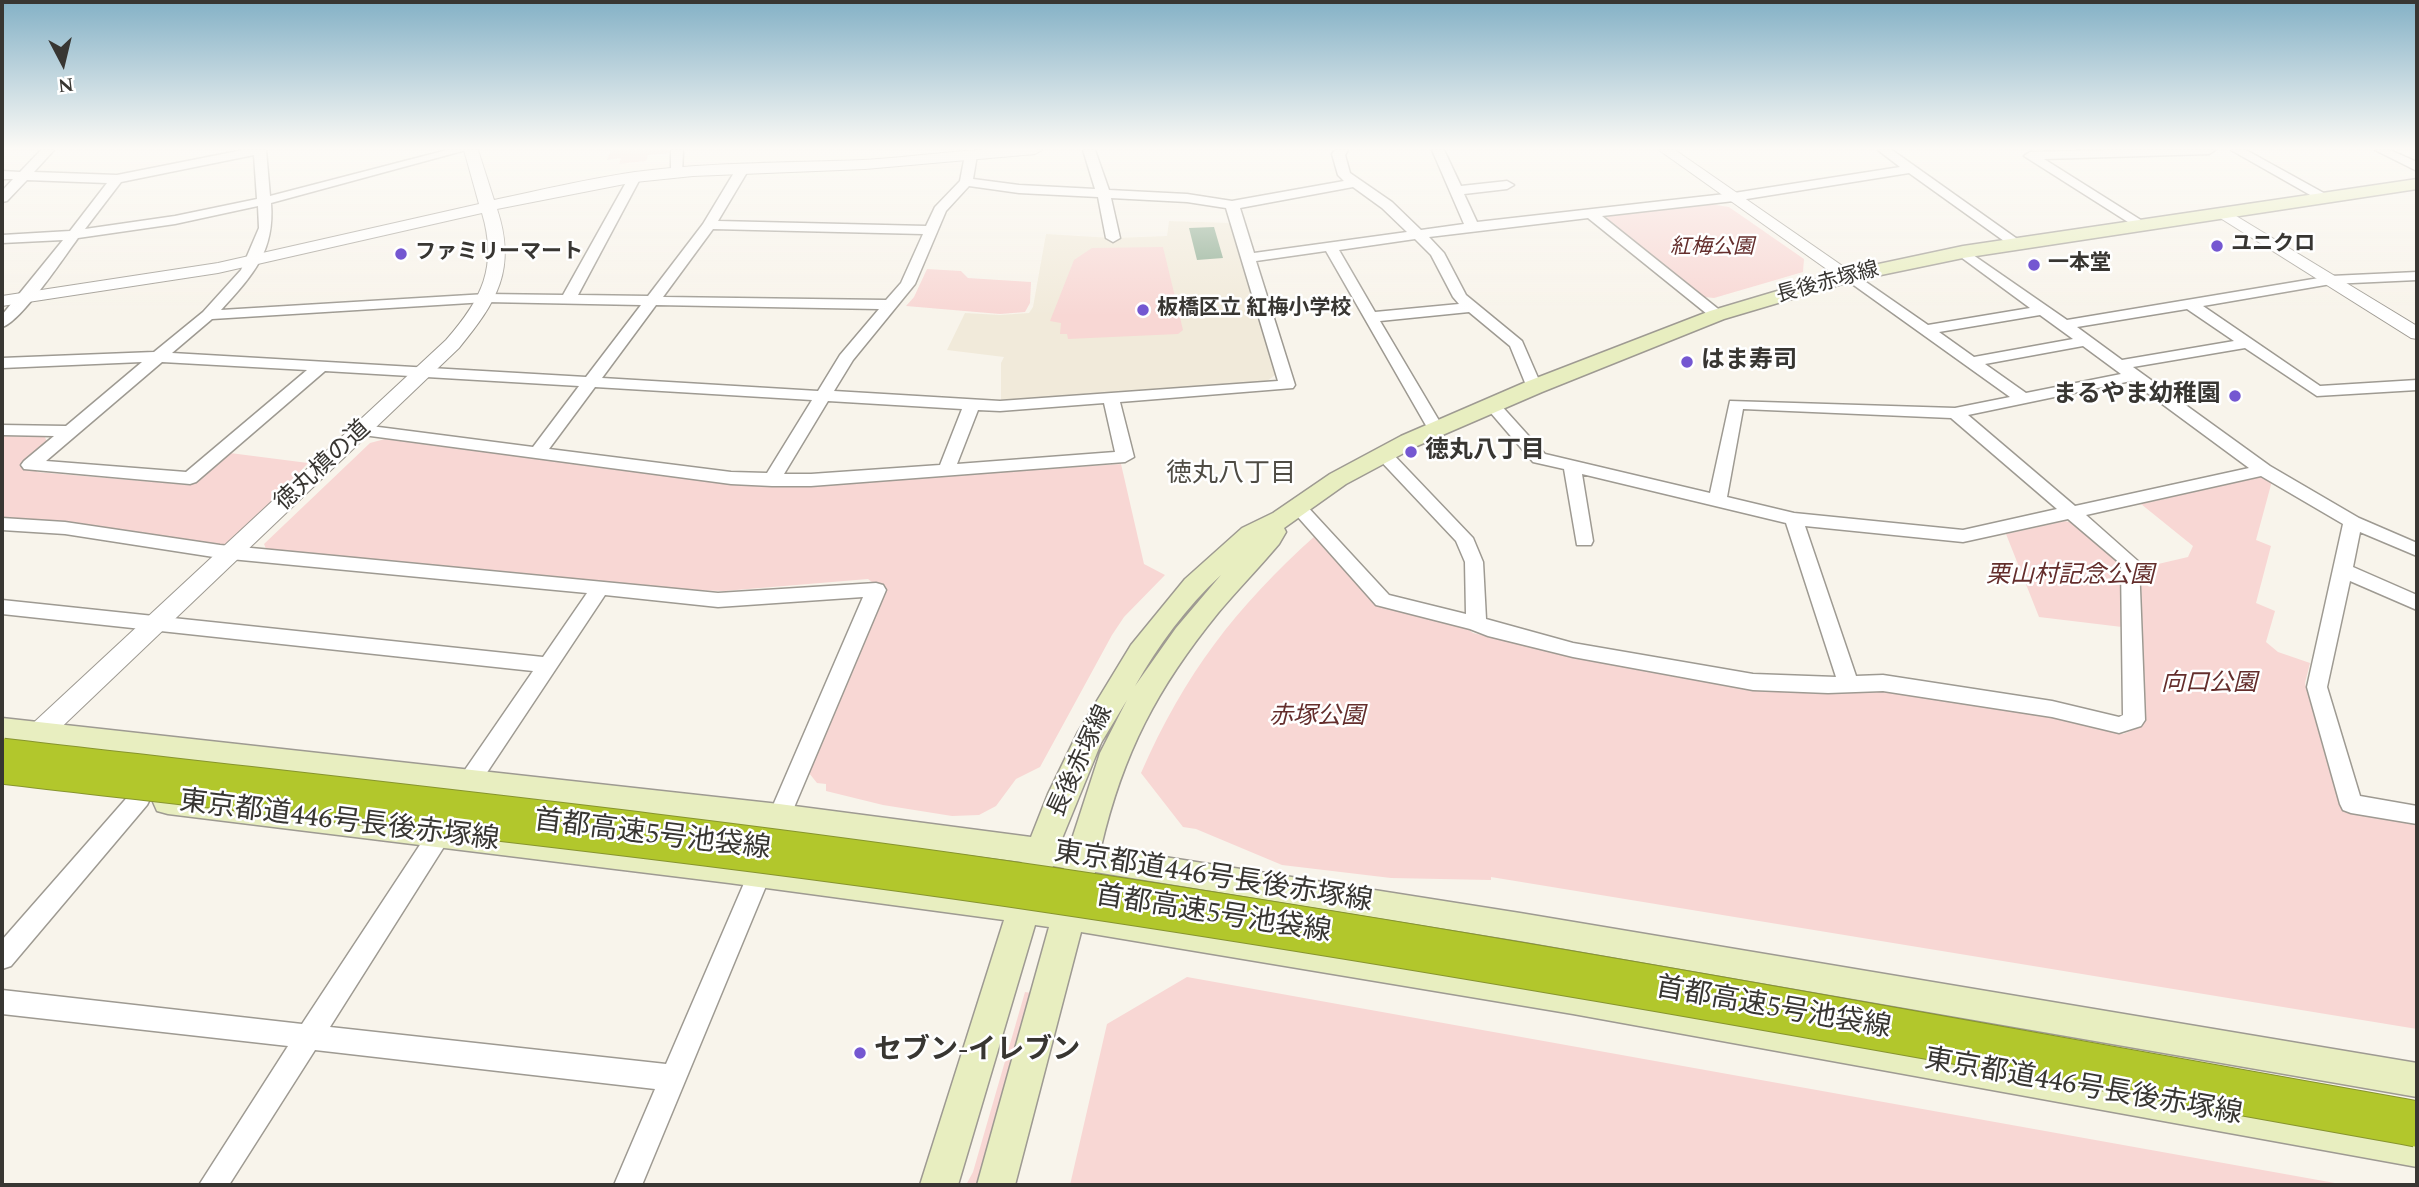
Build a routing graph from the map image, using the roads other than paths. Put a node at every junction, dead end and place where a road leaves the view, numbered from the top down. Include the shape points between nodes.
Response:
1 (95, 205) edge
2 (241, 205) edge
3 (265, 205) edge
4 (499, 205) edge
5 (619, 205) edge
6 (721, 205) edge
7 (944, 205) edge
8 (1106, 205) edge
9 (1232, 205) edge
10 (1387, 205) edge
11 (1462, 205) edge
12 (1658, 205) edge
13 (1746, 205) edge
14 (1963, 205) edge
15 (2108, 205) edge
16 (2271, 205) edge
17 (488, 208) junction
18 (1590, 213) junction
19 (2223, 213) junction
20 (709, 225) junction
21 (2139, 225) junction
22 (1472, 227) junction
23 (932, 230) junction
24 (1418, 234) junction
25 (71, 236) junction
26 (1113, 238) dead end
27 (2, 239) edge
28 (2016, 243) junction
29 (1330, 247) junction
30 (1963, 252) junction
31 (1248, 258) junction
32 (253, 261) junction
33 (1848, 276) junction
34 (2417, 276) edge
35 (2330, 280) junction
36 (25, 298) junction
37 (486, 298) junction
38 (568, 299) junction
39 (2, 301) edge
40 (652, 301) junction
41 (2190, 304) junction
42 (892, 305) junction
43 (1470, 307) junction
44 (2043, 310) junction
45 (1717, 314) junction
46 (208, 315) junction
47 (1371, 317) junction
48 (2, 323) edge
49 (2064, 325) junction
50 (1925, 330) junction
51 (2417, 334) edge
52 (2086, 341) junction
53 (2249, 343) junction
54 (158, 357) junction
55 (1971, 362) junction
56 (2, 363) edge
57 (2118, 365) junction
58 (321, 367) junction
59 (425, 373) junction
60 (2133, 376) junction
61 (590, 383) junction
62 (2417, 385) edge
63 (1534, 387) junction
64 (823, 396) junction
65 (1111, 399) junction
66 (2024, 399) junction
67 (972, 405) junction
68 (1492, 405) junction
69 (1955, 413) junction
70 (1436, 429) junction
71 (2, 430) edge
72 (363, 430) junction
73 (69, 432) junction
74 (538, 452) junction
75 (1383, 454) junction
76 (1572, 466) junction
77 (2264, 470) junction
78 (946, 471) junction
79 (772, 480) junction
80 (1718, 500) junction
81 (2072, 512) junction
82 (1290, 513) junction
83 (1794, 519) junction
84 (2353, 522) junction
85 (2, 524) edge
86 (1584, 541) dead end
87 (2417, 550) edge
88 (231, 553) junction
89 (2343, 570) junction
90 (599, 590) junction
91 (2417, 603) edge
92 (2, 607) edge
93 (156, 623) junction
94 (1476, 623) junction
95 (547, 665) junction
96 (1848, 684) junction
97 (2, 729) edge
98 (20, 739) edge
99 (2, 761) edge
100 (2, 782) edge
101 (468, 783) junction
102 (139, 799) junction
103 (2417, 815) edge
104 (779, 817) junction
105 (439, 835) junction
106 (1041, 853) junction
107 (1081, 858) junction
108 (759, 874) junction
109 (1022, 909) junction
110 (1068, 915) junction
111 (2, 958) edge
112 (2, 1002) edge
113 (310, 1035) junction
114 (674, 1077) junction
115 (2417, 1080) edge
116 (2417, 1100) edge
117 (2417, 1124) edge
118 (2417, 1149) edge
119 (213, 1185) edge
120 (628, 1185) edge
121 (939, 1185) edge
122 (996, 1185) edge

1 - 25 street
2 - 25 street
3 - 32 street via 266,228
4 - 17 street
5 - 38 street
6 - 20 street
7 - 23 street
8 - 26 street
9 - 31 street
10 - 24 street
11 - 22 street
12 - 18 street
13 - 33 street
14 - 28 street
15 - 21 street
16 - 19 main road, 長後赤塚線
17 - 32 street
17 - 37 street, 徳丸槙の道 via 498,248
18 - 22 street
18 - 45 street
19 - 21 main road, 長後赤塚線
19 - 35 street
20 - 23 street
20 - 40 street
21 - 28 main road, 長後赤塚線
22 - 24 street
23 - 42 street via 908,285
24 - 29 street
24 - 43 street via 1437,253
25 - 27 street
25 - 36 street
28 - 30 main road, 長後赤塚線
29 - 31 street
29 - 47 street
30 - 33 main road, 長後赤塚線
30 - 44 street
31 - 65 street via 1287,385
32 - 36 street
32 - 46 street via 236,287
33 - 45 main road, 長後赤塚線
33 - 50 street
34 - 35 street
35 - 41 street
35 - 51 street
36 - 39 street
36 - 48 street
37 - 38 street
37 - 46 street
37 - 59 street, 徳丸槙の道 via 467,327
38 - 40 street
40 - 42 street
40 - 61 street
41 - 49 street
41 - 53 street
42 - 64 street via 846,358
43 - 47 street
43 - 63 street via 1517,345
44 - 49 street
44 - 50 street
45 - 63 main road, 長後赤塚線
46 - 54 street
47 - 70 street
49 - 52 street
50 - 55 street
52 - 55 street
52 - 57 street
53 - 57 street
53 - 62 street via 2317,391
54 - 56 street
54 - 58 street
54 - 73 street
55 - 66 street
57 - 60 street
58 - 59 street
58 - 73 street via 190,478 30,465
59 - 61 street
59 - 72 street, 徳丸槙の道
60 - 66 street
60 - 77 street
61 - 64 street
61 - 74 street
63 - 68 main road, 長後赤塚線
64 - 67 street
64 - 79 street
65 - 67 street
65 - 78 street via 1125,457
66 - 69 street
67 - 78 street
68 - 70 main road, 長後赤塚線
68 - 76 street via 1539,457
69 - 80 street via 1736,404
69 - 81 street
70 - 75 main road, 長後赤塚線
71 - 73 street
72 - 74 street
72 - 88 street, 徳丸槙の道
74 - 79 street
75 - 82 main road, 長後赤塚線
75 - 94 street via 1464,538 1474,562
76 - 80 street
76 - 86 street
77 - 81 street
77 - 84 street
78 - 79 street
80 - 83 street
81 - 83 street via 1963,536
81 - 96 street via 2130,562 2134,720 2119,725 2052,709 1883,683
82 - 94 street via 1383,600
82 - 106 main road, 長後赤塚線 via 1251,534 1194,585 1141,652 1088,740
82 - 107 main road, 長後赤塚線 via 1196,622 1142,699 1099,792
83 - 96 street
84 - 87 street
84 - 89 street
85 - 88 street via 80,529
88 - 90 street
88 - 93 street, 徳丸槙の道
89 - 91 street
89 - 103 street via 2317,687 2351,804
90 - 95 street
90 - 104 street via 718,600 876,590
92 - 93 street
93 - 95 street
93 - 98 street, 徳丸槙の道
94 - 96 street via 1573,649 1754,682
95 - 101 street
97 - 98 main road, 東京都道446号長後赤塚線
98 - 101 main road, 東京都道446号長後赤塚線
98 - 116 highway, 首都高速5号池袋線 via 1056,872 1519,946
99 - 117 highway, 首都高速5号池袋線, bridge via 750,849 1050,890 1532,968
100 - 102 main road, 東京都道446号長後赤塚線
101 - 104 main road, 東京都道446号長後赤塚線
102 - 105 main road, 東京都道446号長後赤塚線
102 - 111 street
104 - 106 main road, 東京都道446号長後赤塚線
105 - 108 main road, 東京都道446号長後赤塚線
105 - 113 street
106 - 107 main road, 東京都道446号長後赤塚線
106 - 109 main road, 長後赤塚線
107 - 110 main road, 長後赤塚線
107 - 115 main road, 東京都道446号長後赤塚線 via 1548,932
108 - 109 main road, 東京都道446号長後赤塚線
108 - 114 street
109 - 110 main road, 東京都道446号長後赤塚線
109 - 121 main road, 長後赤塚線
110 - 118 main road, 東京都道446号長後赤塚線 via 1517,989
110 - 122 main road, 長後赤塚線
112 - 113 street
113 - 114 street
113 - 119 street
114 - 120 street

